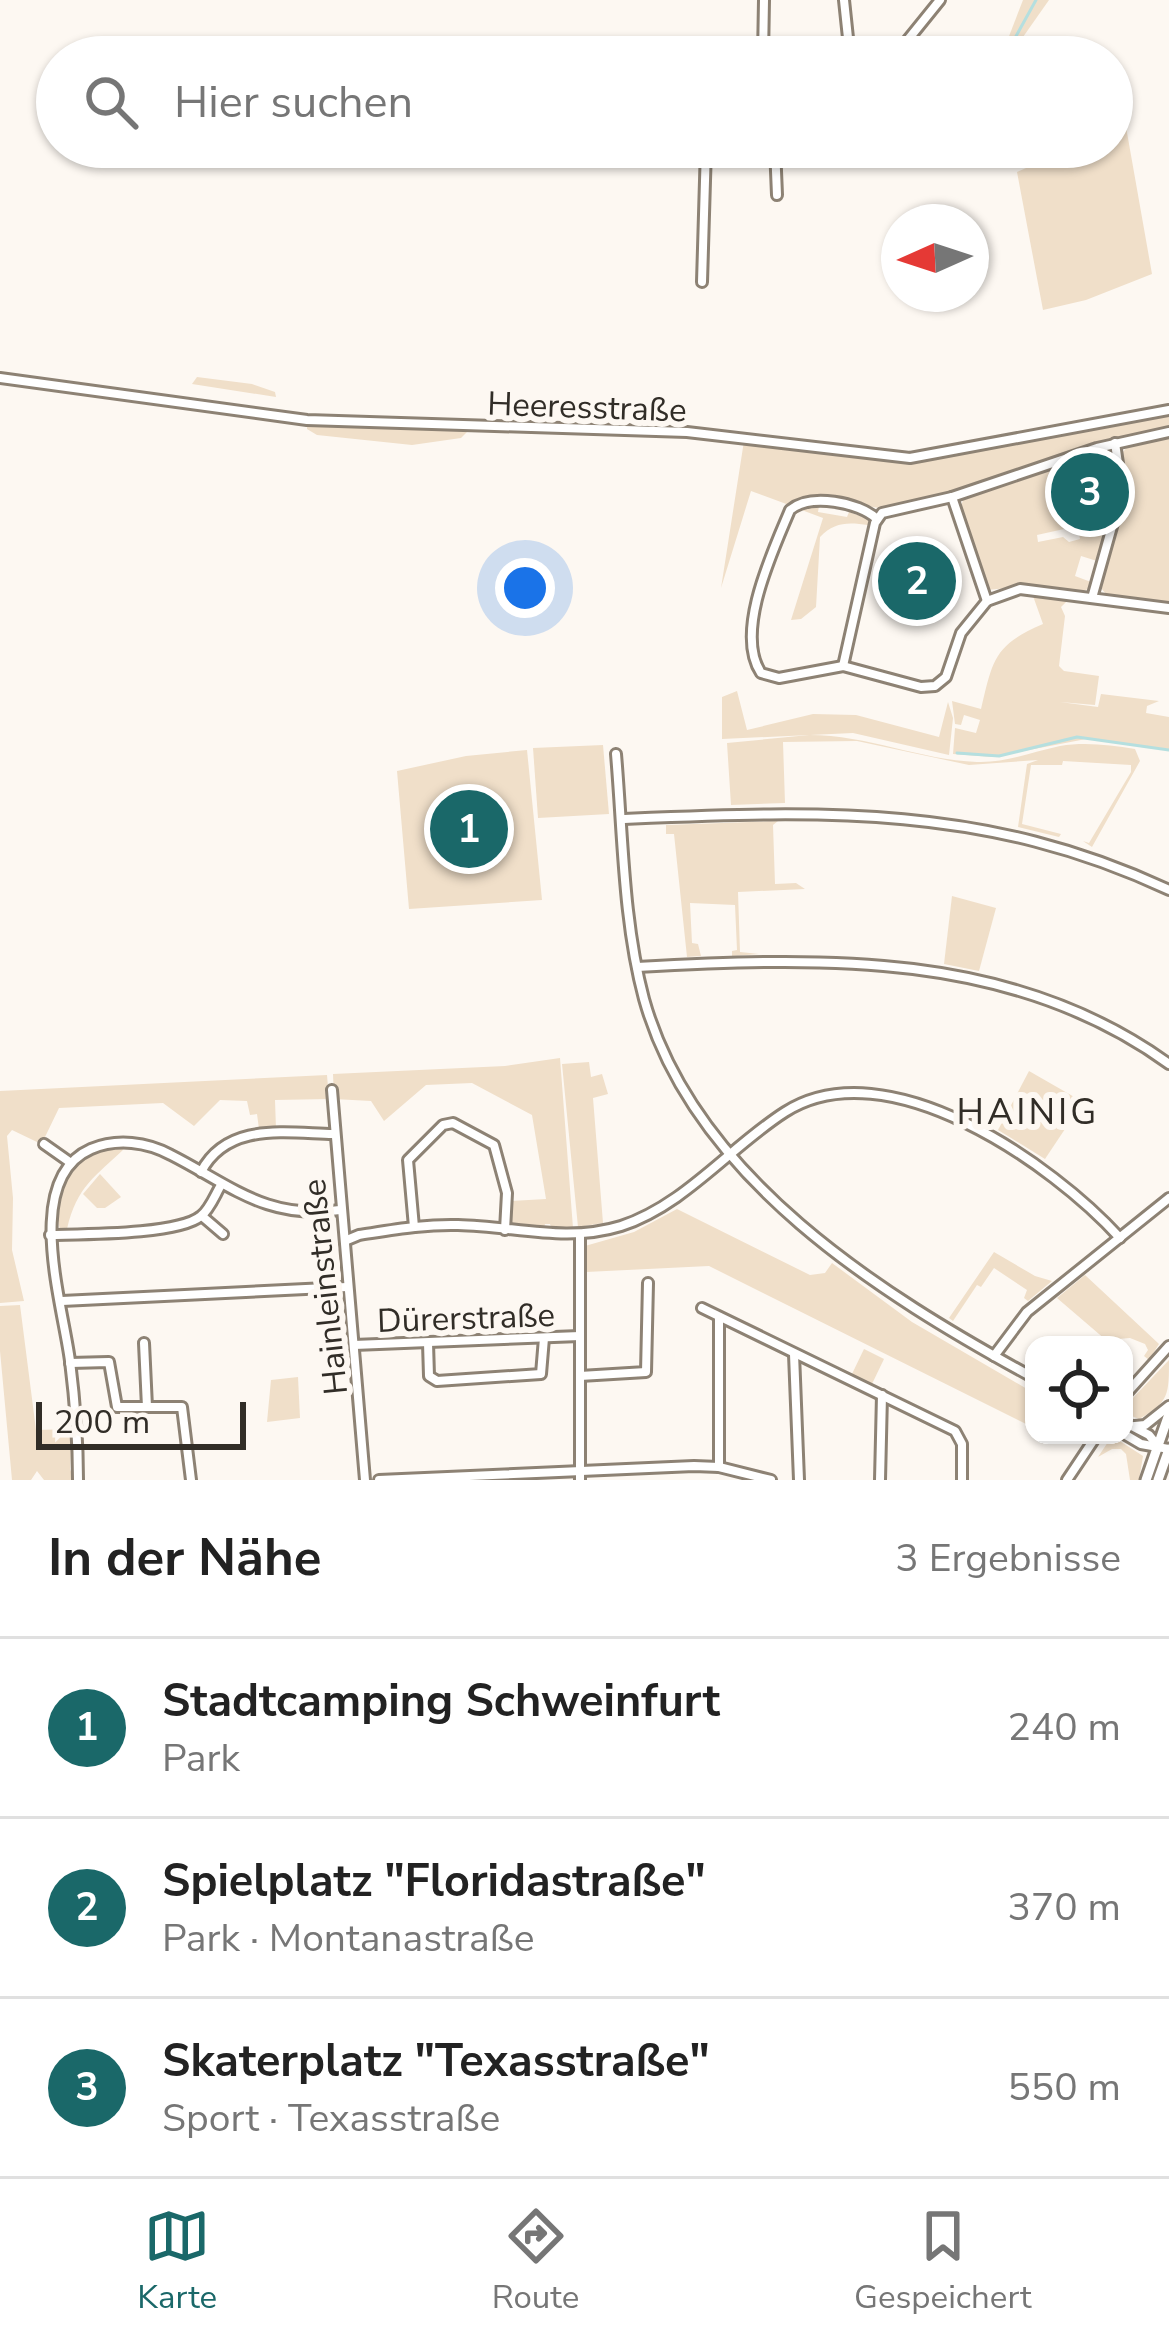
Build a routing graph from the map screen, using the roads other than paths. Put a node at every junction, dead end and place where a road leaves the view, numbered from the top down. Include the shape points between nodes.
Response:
1 (764, 0) edge
2 (844, 0) edge
3 (940, 0) edge
4 (763, 36) edge
5 (848, 36) edge
6 (911, 36) edge
7 (705, 168) edge
8 (776, 168) edge
9 (777, 195) dead end
10 (702, 283) dead end
11 (0, 378) edge
12 (1169, 410) edge
13 (1169, 432) edge
14 (1115, 443) junction
15 (952, 497) junction
16 (876, 521) junction
17 (1091, 598) junction
18 (987, 601) junction
19 (1169, 608) edge
20 (843, 666) junction
21 (616, 754) dead end
22 (621, 819) junction
23 (1169, 890) edge
24 (637, 967) junction
25 (1169, 1064) edge
26 (332, 1090) dead end
27 (333, 1134) junction
28 (44, 1144) dead end
29 (731, 1156) junction
30 (70, 1163) junction
31 (201, 1172) junction
32 (221, 1184) junction
33 (1169, 1198) edge
34 (340, 1210) junction
35 (202, 1216) junction
36 (413, 1227) junction
37 (505, 1230) junction
38 (50, 1234) junction
39 (223, 1234) dead end
40 (580, 1234) junction
41 (1120, 1238) junction
42 (347, 1240) junction
43 (648, 1283) dead end
44 (347, 1287) junction
45 (62, 1301) junction
46 (702, 1308) dead end
47 (719, 1317) junction
48 (580, 1336) junction
49 (544, 1338) junction
50 (144, 1343) dead end
51 (428, 1343) junction
52 (353, 1345) junction
53 (1169, 1346) edge
54 (794, 1354) junction
55 (994, 1356) junction
56 (70, 1364) junction
57 (1025, 1373) edge
58 (580, 1376) junction
59 (1133, 1386) edge
60 (882, 1395) junction
61 (147, 1407) junction
62 (1166, 1411) edge
63 (1133, 1424) edge
64 (1133, 1427) edge
65 (1133, 1439) edge
66 (1091, 1444) edge
67 (1164, 1447) edge
68 (673, 1467) junction
69 (719, 1467) junction
70 (580, 1475) edge
71 (494, 1477) edge
72 (78, 1480) edge
73 (191, 1480) edge
74 (365, 1480) edge
75 (379, 1480) edge
76 (672, 1480) edge
77 (771, 1480) edge
78 (799, 1480) edge
79 (880, 1480) edge
80 (962, 1480) edge
81 (1067, 1480) edge
82 (1146, 1480) edge
83 (1159, 1480) edge

1 - 4 street
2 - 5 street
3 - 6 street
7 - 10 street
8 - 9 street
11 - 12 street, Heeresstraße via 307,420 687,432 910,458
13 - 14 street
14 - 15 street
14 - 17 street via 1122,491
15 - 16 street
15 - 18 street
16 - 20 street
16 - 20 street via 867,510 799,503 754,609 754,661 766,677
17 - 18 street via 1028,589
17 - 19 street
18 - 20 street via 961,633 940,684 921,687
21 - 22 street
22 - 23 street via 799,812 944,821 1069,850
22 - 24 street
24 - 25 street via 812,960 917,968 1054,1004
24 - 29 street via 669,1067
26 - 27 street, Hainleinstraße
27 - 31 street via 244,1136 211,1153
27 - 34 street, Hainleinstraße
28 - 30 street
29 - 40 street via 642,1217
29 - 41 street via 807,1101 878,1096 1007,1143 1064,1181
29 - 55 street via 852,1264
30 - 31 street via 99,1145 129,1142
30 - 38 street
31 - 32 street
32 - 34 street via 287,1211
32 - 35 street
33 - 41 street
34 - 42 street, Hainleinstraße
35 - 38 street via 130,1232
35 - 39 street
36 - 37 street
36 - 37 street via 408,1160 453,1123 494,1145 507,1193
36 - 42 street
37 - 40 street
38 - 45 street
40 - 48 street
41 - 55 street via 1028,1312
42 - 44 street, Hainleinstraße
43 - 58 street via 646,1372
44 - 45 street
44 - 52 street, Hainleinstraße
45 - 56 street
46 - 47 street
47 - 54 street
47 - 69 street
48 - 49 street, Dürerstraße
48 - 58 street
49 - 51 street, Dürerstraße
49 - 51 street via 541,1374 437,1381 429,1376
50 - 61 street
51 - 52 street, Dürerstraße
52 - 74 street, Hainleinstraße
53 - 59 street
54 - 60 street
54 - 78 street
55 - 57 street
56 - 61 street via 109,1362 114,1405
56 - 72 street
58 - 70 street
60 - 79 street
60 - 80 street via 960,1436
61 - 73 street via 182,1407
62 - 63 street
62 - 67 main road
64 - 67 street
65 - 67 street
66 - 81 street
67 - 82 main road
67 - 83 main road
68 - 69 street
68 - 70 street
68 - 76 street
69 - 77 street
70 - 71 street
71 - 75 street

